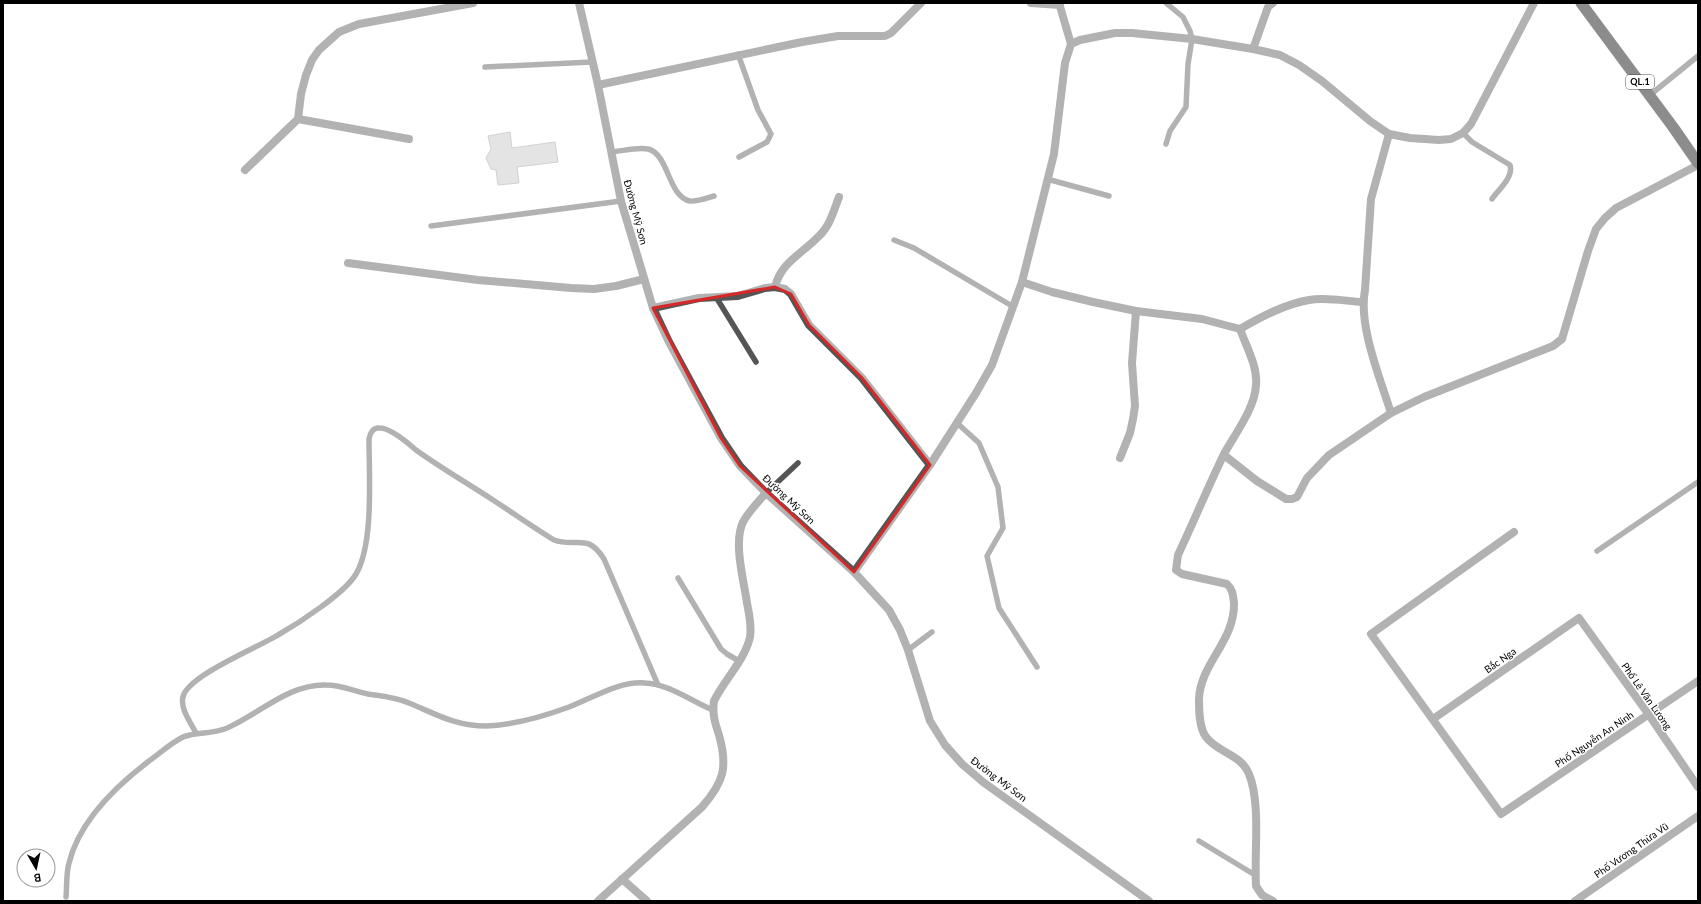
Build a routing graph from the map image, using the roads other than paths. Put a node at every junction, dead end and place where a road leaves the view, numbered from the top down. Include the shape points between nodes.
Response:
1 (473, 3) edge
2 (579, 3) edge
3 (921, 3) edge
4 (1031, 3) edge
5 (1166, 3) edge
6 (1273, 3) edge
7 (1534, 3) edge
8 (1581, 3) edge
9 (1059, 4) edge
10 (1192, 39) junction
11 (1071, 44) junction
12 (1252, 49) junction
13 (738, 54) junction
14 (1698, 56) edge
15 (592, 62) junction
16 (485, 67) dead end
17 (598, 85) junction
18 (1650, 95) junction
19 (298, 119) junction
20 (1463, 133) junction
21 (1389, 134) junction
22 (409, 139) dead end
23 (1166, 144) dead end
24 (611, 152) junction
25 (739, 157) dead end
26 (1698, 164) edge
27 (245, 170) dead end
28 (1047, 179) junction
29 (714, 196) dead end
30 (1109, 196) dead end
31 (839, 197) dead end
32 (1492, 199) dead end
33 (621, 201) junction
34 (430, 226) dead end
35 (894, 240) dead end
36 (348, 263) dead end
37 (644, 279) junction
38 (1022, 282) junction
39 (775, 287) junction
40 (716, 297) junction
41 (1362, 302) junction
42 (1012, 306) junction
43 (653, 308) junction
44 (1136, 311) junction
45 (1240, 329) junction
46 (756, 362) dead end
47 (1391, 413) junction
48 (957, 423) junction
49 (1224, 455) junction
50 (1120, 458) dead end
51 (798, 463) dead end
52 (930, 465) junction
53 (1698, 482) edge
54 (766, 493) junction
55 (1514, 532) dead end
56 (1597, 551) dead end
57 (854, 572) junction
58 (678, 578) dead end
59 (1579, 618) joint
60 (932, 632) dead end
61 (908, 650) junction
62 (739, 661) junction
63 (1037, 667) dead end
64 (1698, 681) edge
65 (658, 685) junction
66 (713, 710) junction
67 (1649, 715) junction
68 (1432, 719) junction
69 (196, 733) junction
70 (1698, 787) edge
71 (1698, 816) edge
72 (1199, 841) dead end
73 (1255, 875) junction
74 (622, 879) junction
75 (66, 897) dead end
76 (598, 901) edge
77 (647, 901) edge
78 (1149, 901) edge
79 (1274, 901) edge
80 (1576, 901) edge

1 - 19 street via 359,24 339,32 312,60 301,94
2 - 15 street, Đường Mỹ Sơn
3 - 13 street via 885,36 838,36
4 - 9 street
5 - 10 lane via 1183,17
6 - 12 street via 1268,7
7 - 20 street via 1475,117
8 - 18 highway, QL.1
9 - 11 street
10 - 11 street via 1115,33
10 - 12 street
10 - 23 lane via 1186,107 1170,132
11 - 28 street via 1065,62 1056,142
12 - 21 street via 1280,55 1299,65
13 - 17 street
13 - 25 lane via 758,110 771,134 767,142
14 - 18 lane
15 - 16 lane
15 - 17 street, Đường Mỹ Sơn
17 - 24 street, Đường Mỹ Sơn
18 - 26 highway, QL.1
19 - 22 street
19 - 27 street
20 - 21 street via 1450,139 1438,140
20 - 32 lane via 1472,142 1510,165 1509,176
21 - 41 street via 1371,199
24 - 29 lane via 640,149 653,151 678,195 689,201
24 - 33 street, Đường Mỹ Sơn
26 - 47 street via 1616,208 1596,229 1562,339 1554,346 1424,397
28 - 30 lane
28 - 38 street
31 - 39 street via 826,228 783,268 777,277
33 - 34 lane
33 - 37 street, Đường Mỹ Sơn
35 - 42 lane via 914,248
36 - 37 street via 478,280 571,288 616,286
37 - 43 street, Đường Mỹ Sơn
38 - 42 street
38 - 44 street via 1052,292
39 - 40 street via 738,296
39 - 52 street via 785,289 791,294 810,325 862,378
40 - 43 street
40 - 46 lane
41 - 45 street via 1310,300 1280,309
41 - 47 street via 1365,328
42 - 48 street via 992,365
43 - 54 street, Đường Mỹ Sơn via 721,438 740,466
44 - 45 street via 1202,319
44 - 50 street via 1132,363 1135,406 1130,433
45 - 49 street via 1255,370 1256,393
47 - 49 street via 1329,455 1307,478 1297,497 1292,499 1286,499 1257,481
48 - 52 street
48 - 63 lane via 979,443 998,487 1003,528 987,556 999,608
49 - 73 street via 1178,555 1176,570 1182,574 1227,584 1233,593 1234,607 1230,630 1201,685 1200,712 1205,736 1211,743 1239,760 1249,774 1255,802
51 - 54 lane
52 - 57 street
53 - 56 lane
54 - 57 street, Đường Mỹ Sơn
54 - 62 street via 742,523 740,532 740,559 750,627 747,646
55 - 68 street via 1371,634
57 - 61 street, Đường Mỹ Sơn via 889,610
58 - 62 lane via 721,649
59 - 67 street, Phố Lê Văn Lương
59 - 68 street, Bắc Nga
60 - 61 lane
61 - 78 street, Đường Mỹ Sơn via 930,721 945,745 962,764 983,782
62 - 66 street via 718,693
64 - 67 street, Phố Nguyễn An Ninh
65 - 66 lane
65 - 69 lane via 635,682 624,684 536,718 487,726 450,721 392,698 339,686 315,686 299,689 277,699 222,730
65 - 69 lane via 598,549 583,542 554,540 441,468 402,439 380,428 370,433 369,439 368,517 364,555 356,574 346,587 279,635 217,667 185,690 183,706
66 - 74 street via 724,758 723,770 712,796
67 - 68 street, Phố Nguyễn An Ninh via 1501,814
67 - 70 street, Phố Lê Văn Lương
69 - 75 lane via 183,737 165,749 132,774 105,800 83,831 72,853 68,865
71 - 80 street, Phố Vương Thừa Vũ
72 - 73 lane
73 - 79 street via 1256,886 1262,895
74 - 76 street
74 - 77 street

